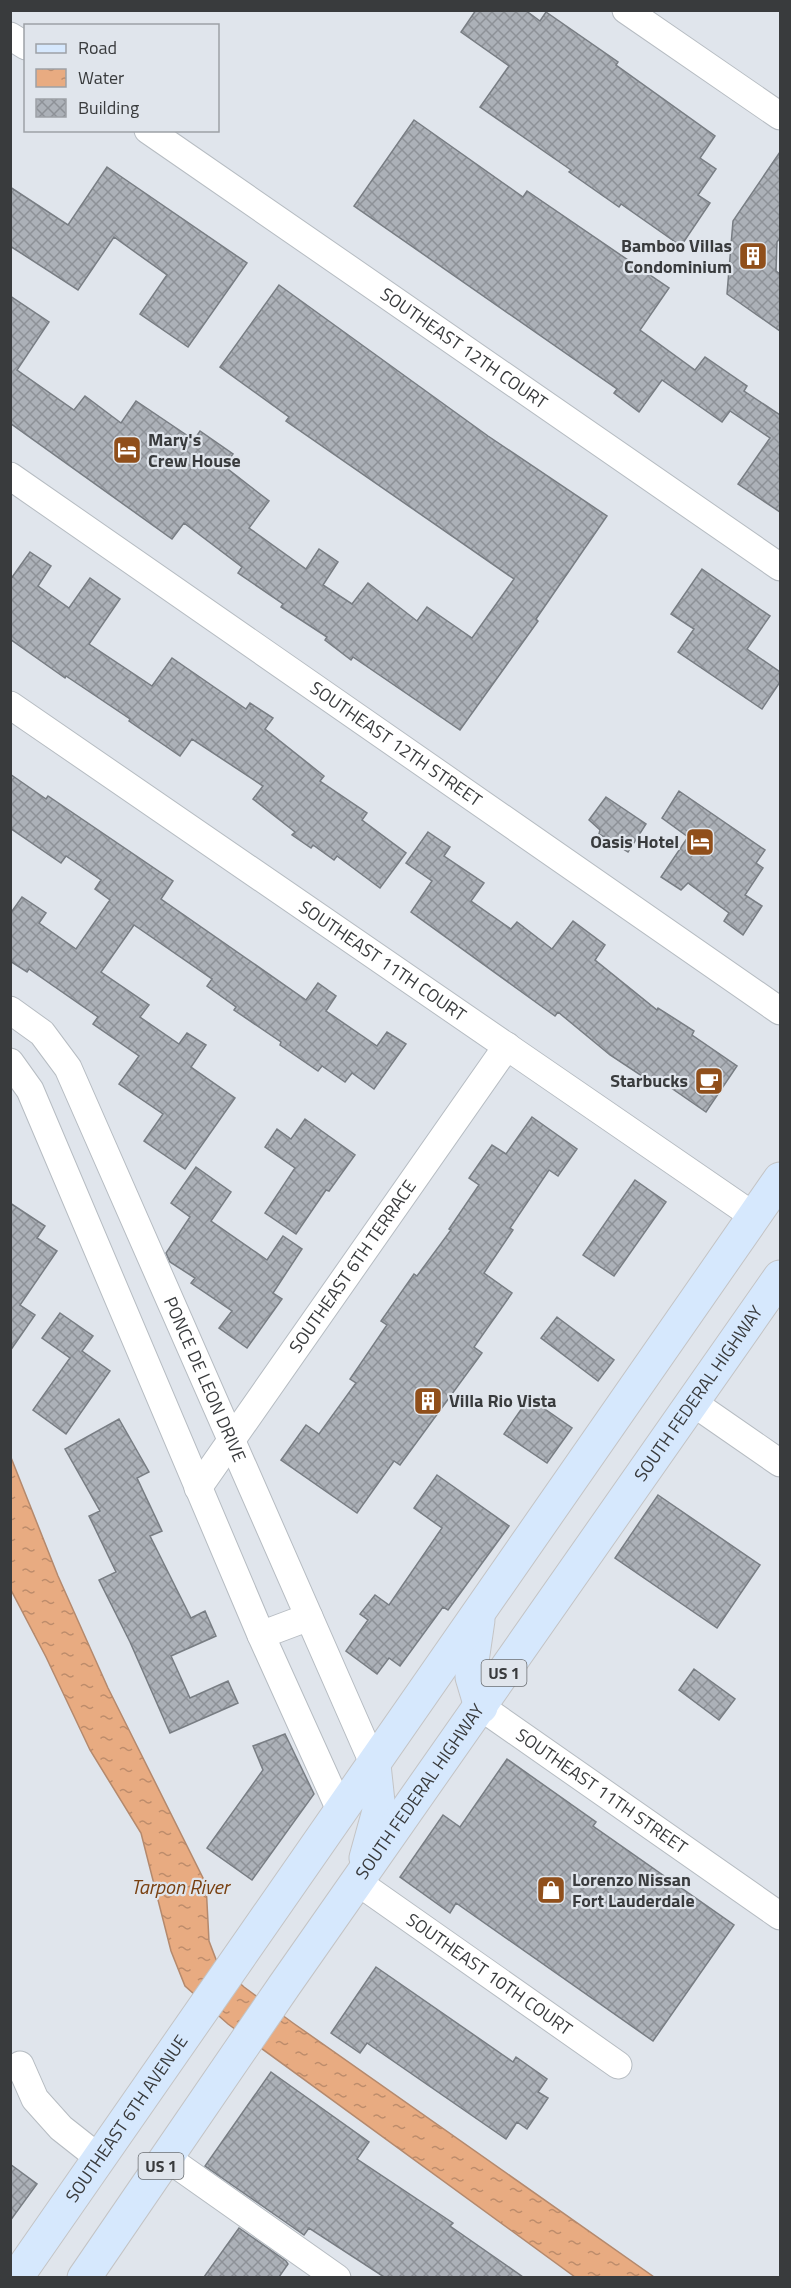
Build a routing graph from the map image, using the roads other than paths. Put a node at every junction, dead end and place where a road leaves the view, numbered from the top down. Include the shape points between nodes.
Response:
1 (626, 10) edge
2 (10, 36) edge
3 (24, 45) edge
4 (780, 116) edge
5 (151, 132) edge
6 (10, 476) edge
7 (780, 567) edge
8 (10, 705) edge
9 (10, 1010) edge
10 (780, 1011) edge
11 (507, 1046) junction
12 (10, 1062) edge
13 (780, 1179) edge
14 (755, 1217) junction
15 (780, 1277) edge
16 (692, 1402) junction
17 (231, 1441) junction
18 (780, 1463) edge
19 (198, 1488) junction
20 (479, 1615) junction
21 (309, 1617) junction
22 (261, 1635) junction
23 (481, 1707) junction
24 (374, 1765) junction
25 (341, 1812) junction
26 (359, 1882) junction
27 (780, 1916) edge
28 (20, 2065) dead end
29 (618, 2065) dead end
30 (99, 2158) junction
31 (167, 2158) junction
32 (58, 2216) junction
33 (16, 2277) edge
34 (47, 2277) edge
35 (84, 2277) edge
36 (337, 2277) edge

1 - 4 street
2 - 3 street
5 - 7 street, SOUTHEAST 12TH COURT
6 - 10 street, SOUTHEAST 12TH STREET
8 - 11 street, SOUTHEAST 11TH COURT
9 - 17 street, PONCE DE LEON DRIVE via 42,1033 68,1068
11 - 14 street, SOUTHEAST 11TH COURT
11 - 17 street, SOUTHEAST 6TH TERRACE
12 - 19 street via 30,1090
13 - 14 main road
14 - 20 main road
15 - 16 main road, SOUTH FEDERAL HIGHWAY / US 1
16 - 18 street
16 - 23 main road, SOUTH FEDERAL HIGHWAY / US 1
17 - 19 street, SOUTHEAST 6TH TERRACE
17 - 21 street, PONCE DE LEON DRIVE
19 - 22 street
20 - 23 main road via 472,1677
20 - 24 main road
21 - 22 street
21 - 24 street, PONCE DE LEON DRIVE
22 - 25 street
23 - 26 main road, SOUTH FEDERAL HIGHWAY / US 1
23 - 27 street, SOUTHEAST 11TH STREET
24 - 25 main road
24 - 26 main road via 379,1811
25 - 30 main road, SOUTHEAST 6TH AVENUE
26 - 29 street, SOUTHEAST 10TH COURT
26 - 31 main road, SOUTH FEDERAL HIGHWAY / US 1
28 - 30 street via 35,2099 61,2128
30 - 32 main road, SOUTHEAST 6TH AVENUE
31 - 35 main road, SOUTH FEDERAL HIGHWAY / US 1
31 - 36 street
32 - 33 main road
32 - 34 main road

